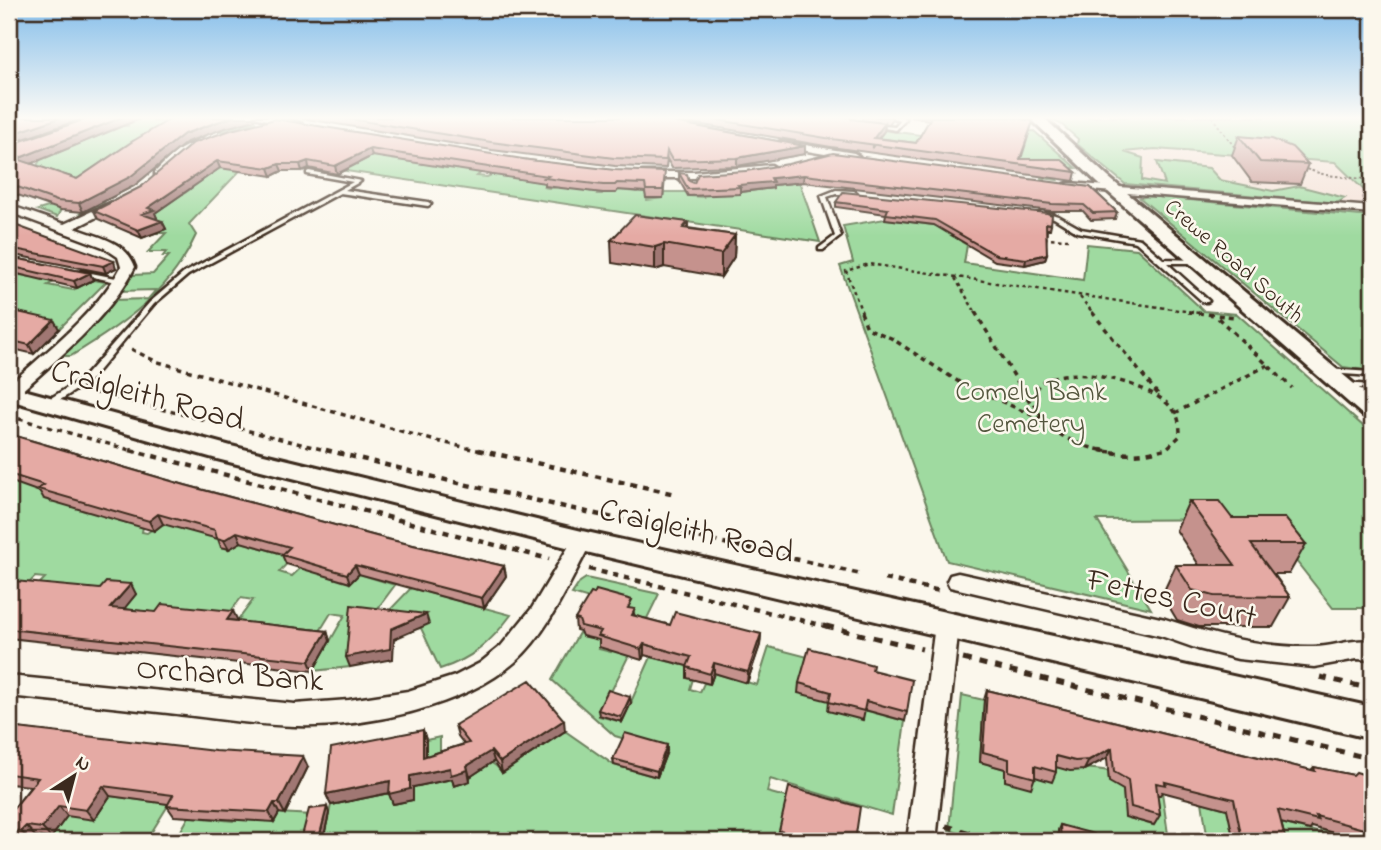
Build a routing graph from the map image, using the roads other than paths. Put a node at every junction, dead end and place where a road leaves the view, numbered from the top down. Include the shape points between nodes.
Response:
1 (176, 157) edge
2 (820, 157) edge
3 (860, 157) edge
4 (1076, 157) edge
5 (871, 158) edge
6 (810, 160) edge
7 (779, 167) edge
8 (309, 173) edge
9 (631, 174) edge
10 (146, 184) edge
11 (1058, 184) edge
12 (1115, 190) junction
13 (340, 191) junction
14 (864, 194) edge
15 (127, 197) edge
16 (428, 204) dead end
17 (9, 208) edge
18 (1372, 210) edge
19 (1033, 212) edge
20 (65, 228) junction
21 (821, 249) dead end
22 (1161, 261) junction
23 (1198, 261) junction
24 (71, 271) edge
25 (121, 281) junction
26 (1205, 301) dead end
27 (1325, 371) junction
28 (1372, 374) edge
29 (1342, 385) junction
30 (1372, 387) edge
31 (9, 393) edge
32 (48, 404) junction
33 (1372, 411) edge
34 (583, 554) junction
35 (958, 581) dead end
36 (947, 625) junction
37 (1372, 651) edge
38 (9, 686) edge
39 (1372, 723) edge
40 (923, 831) edge

1 - 10 street
2 - 6 street
3 - 5 street
4 - 12 main road, Crewe Road South
7 - 9 street via 693,180
8 - 13 lane via 358,181
11 - 12 street
12 - 18 street
12 - 23 main road, Crewe Road South
13 - 16 lane
13 - 32 lane via 186,274 152,303 86,380
14 - 21 lane via 824,196 838,236
15 - 20 street
17 - 20 street
19 - 22 lane via 1056,217 1079,231 1138,240
20 - 25 street via 124,255 128,267
22 - 23 lane
22 - 26 lane
23 - 27 main road, Crewe Road South
24 - 25 lane
25 - 31 street
27 - 28 lane
27 - 29 main road, Crewe Road South
29 - 30 lane
29 - 33 main road, Crewe Road South
31 - 32 main road, Craigleith Road
32 - 34 main road, Craigleith Road
34 - 36 main road, Craigleith Road
34 - 38 street, Orchard Bank via 510,652 483,672 418,698 336,713 295,715
35 - 37 street, Fettes Court via 1165,628 1185,638 1284,656 1318,657 1354,647
36 - 39 main road, Craigleith Road
36 - 40 street

